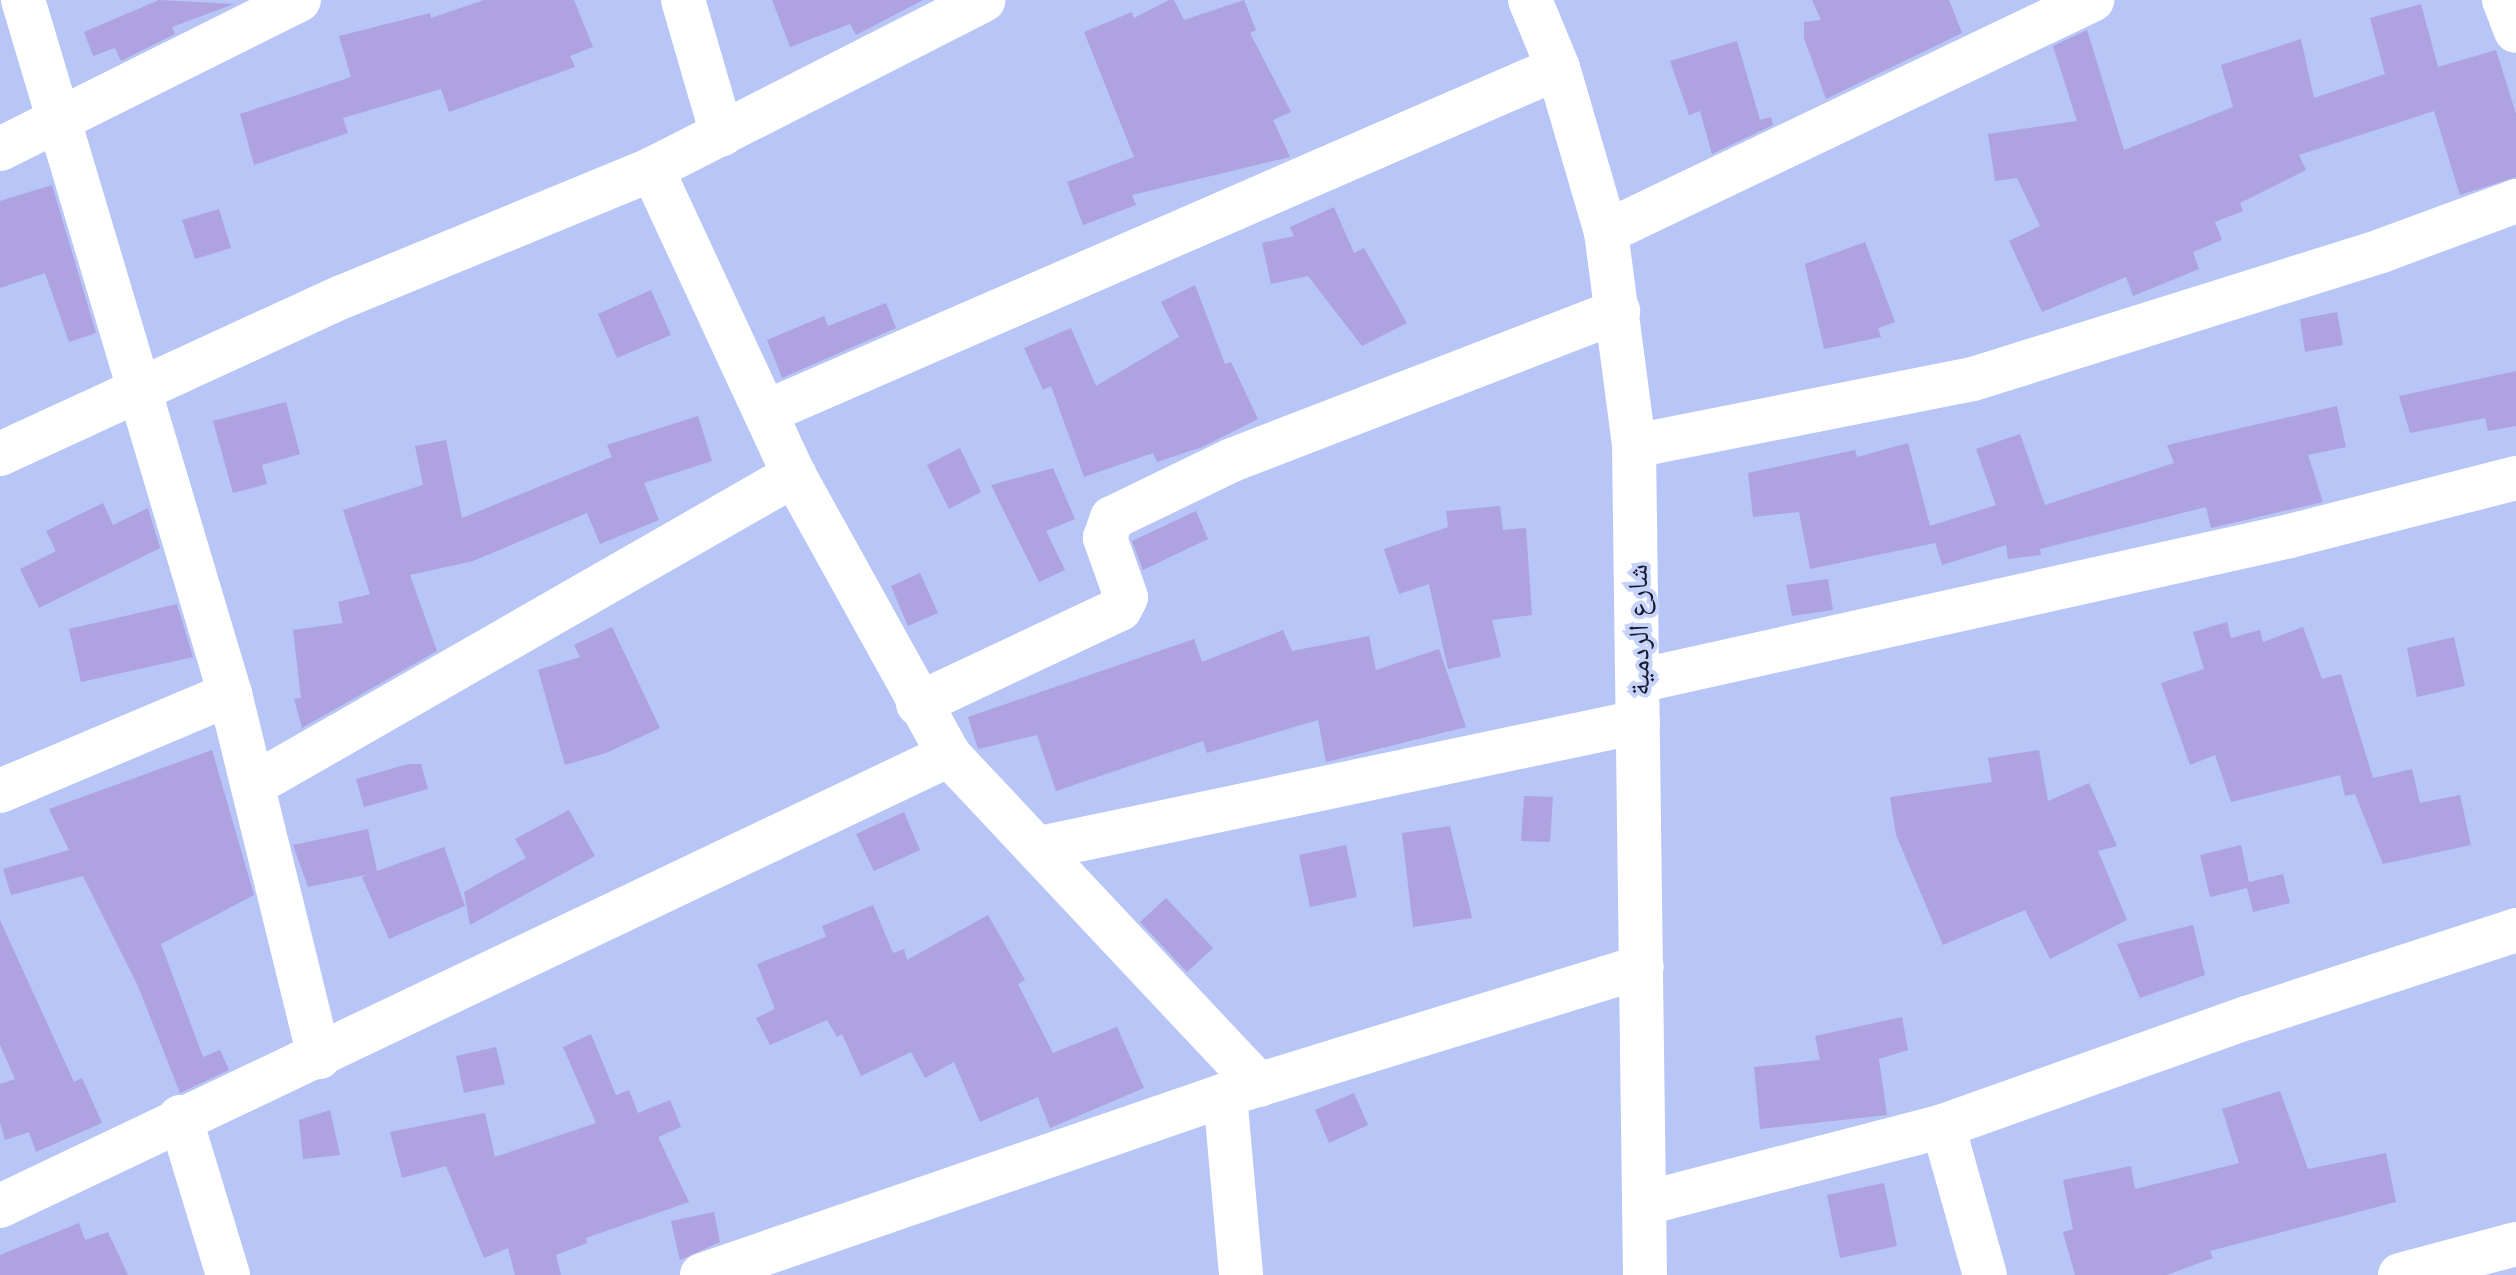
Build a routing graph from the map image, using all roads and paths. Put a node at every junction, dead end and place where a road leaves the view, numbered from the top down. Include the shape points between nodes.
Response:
1 (23, 0) edge
2 (299, 0) edge
3 (683, 0) edge
4 (983, 0) edge
5 (1530, 0) edge
6 (2092, 0) edge
7 (2504, 0) edge
8 (2516, 31) edge
9 (1558, 68) junction
10 (60, 118) junction
11 (722, 134) junction
12 (0, 149) edge
13 (652, 169) junction
14 (2516, 201) edge
15 (1606, 232) junction
16 (1618, 311) junction
17 (138, 388) junction
18 (766, 412) junction
19 (1634, 446) junction
20 (0, 454) edge
21 (794, 475) junction
22 (2516, 478) edge
23 (230, 694) junction
24 (1638, 702) junction
25 (918, 704) junction
26 (949, 755) junction
27 (253, 785) junction
28 (0, 791) edge
29 (1040, 848) junction
30 (2516, 930) edge
31 (1642, 967) junction
32 (319, 1057) junction
33 (1242, 1090) junction
34 (180, 1117) junction
35 (1943, 1126) junction
36 (1646, 1203) junction
37 (0, 1206) edge
38 (2516, 1244) edge
39 (228, 1275) edge
40 (702, 1275) edge
41 (1241, 1275) edge
42 (1645, 1275) edge
43 (1985, 1275) edge
44 (2400, 1275) edge

1 - 10 street
2 - 10 street
3 - 11 street
4 - 11 street
5 - 9 street, شارع الردمية
6 - 15 street
7 - 8 street
9 - 15 street, شارع الردمية
9 - 18 street
10 - 12 street
10 - 17 street
11 - 13 street
13 - 17 street
13 - 18 street
14 - 19 street via 2406,243 1973,379
15 - 16 street, شارع الردمية
16 - 19 street, شارع الردمية
16 - 25 street via 1232,460 1112,518 1105,538 1126,597 1124,606
17 - 20 street
17 - 23 street
18 - 21 street
19 - 24 street, شارع الردمية
21 - 25 street
21 - 27 street
22 - 24 street
23 - 27 street
23 - 28 street
24 - 29 street
24 - 31 street, شارع الردمية
25 - 26 street
26 - 29 street
26 - 32 street
27 - 32 street
29 - 33 street
30 - 35 street
31 - 33 street
31 - 36 street, شارع الردمية
32 - 34 street
33 - 40 street
33 - 41 street
34 - 37 street
34 - 39 street
35 - 36 street
35 - 43 street
36 - 42 street, شارع الردمية
38 - 44 street

